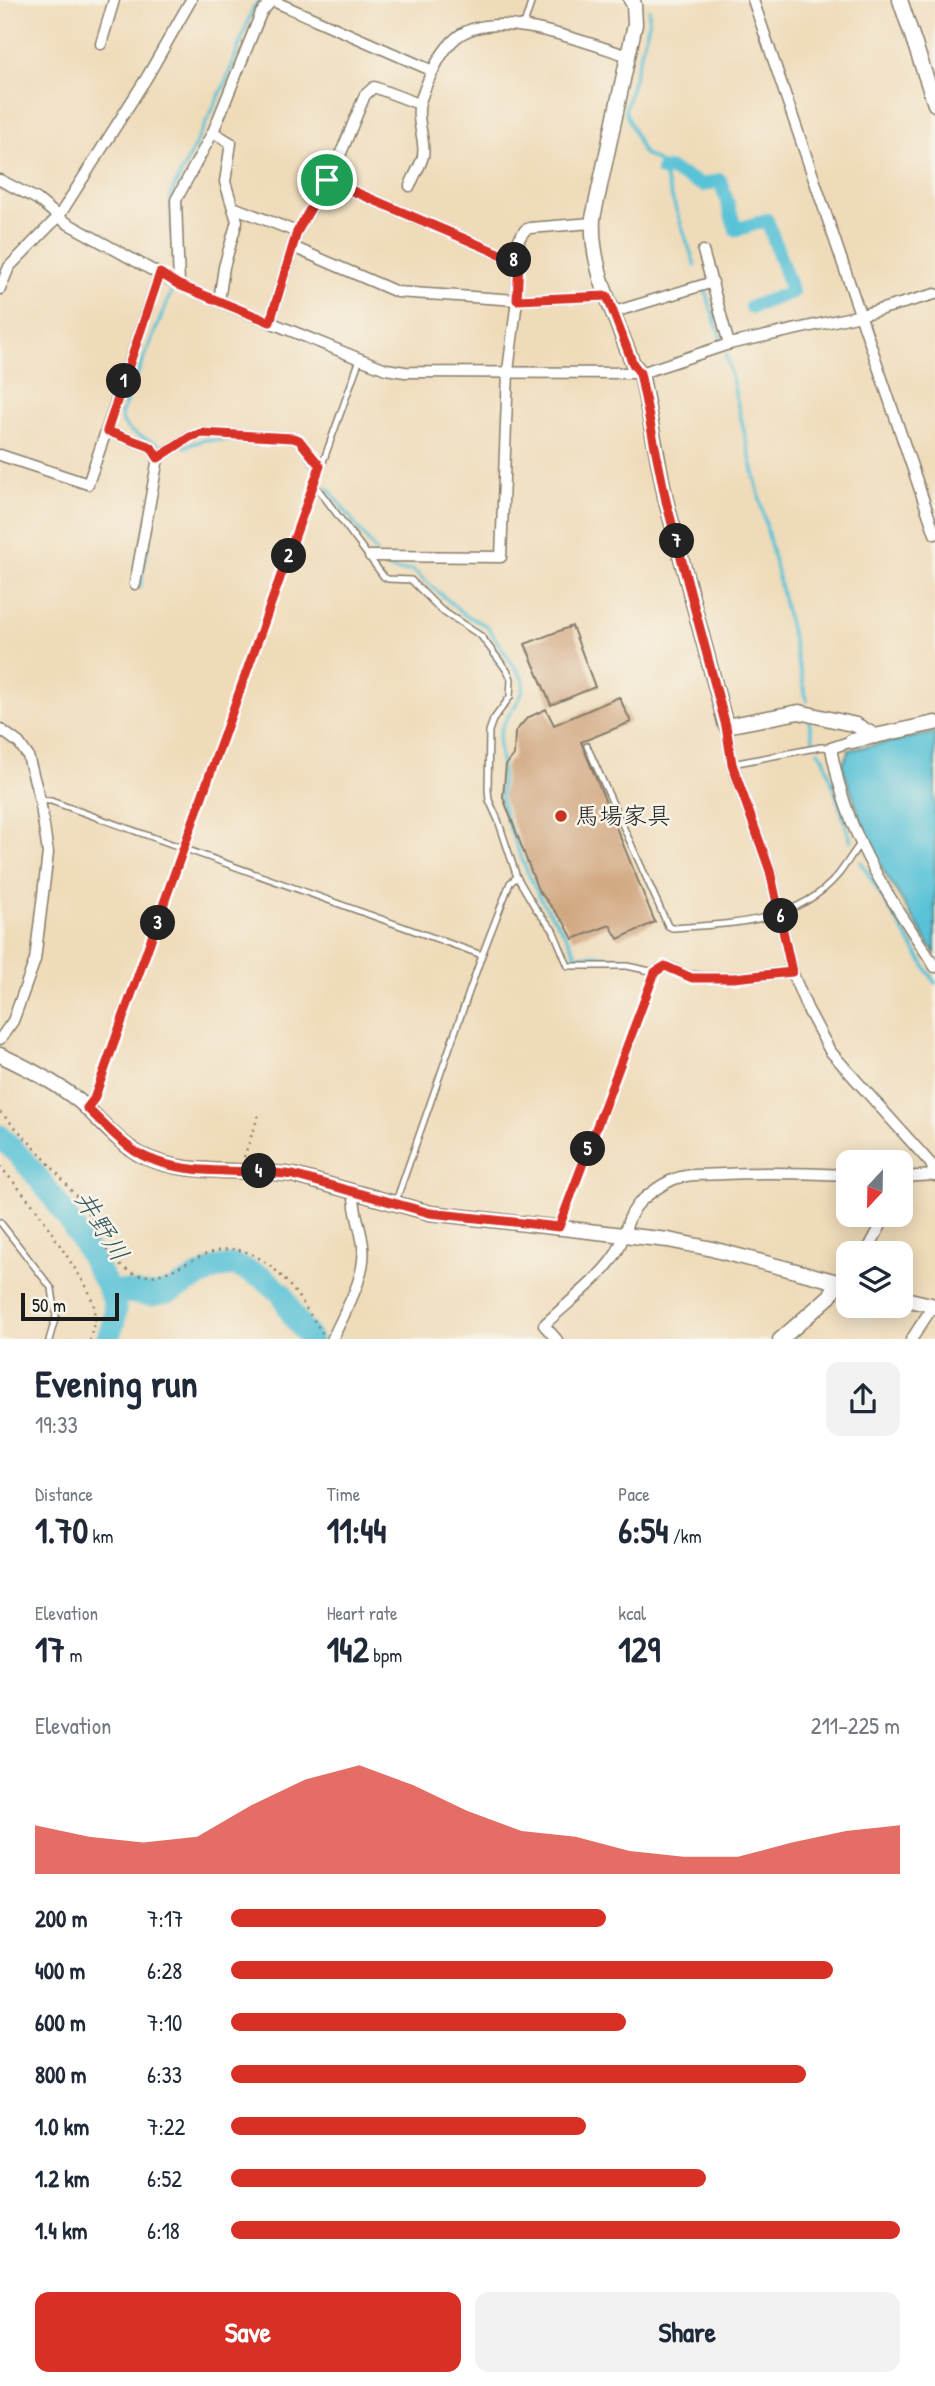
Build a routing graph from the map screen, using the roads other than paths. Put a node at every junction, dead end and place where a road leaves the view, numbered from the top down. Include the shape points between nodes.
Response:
1 (114, 0) edge
2 (191, 0) edge
3 (272, 0) edge
4 (532, 0) edge
5 (753, 0) edge
6 (900, 0) edge
7 (636, 1) edge
8 (524, 25) junction
9 (101, 44) dead end
10 (629, 56) junction
11 (433, 71) junction
12 (419, 104) junction
13 (935, 104) edge
14 (213, 132) junction
15 (0, 180) edge
16 (327, 180) junction
17 (410, 186) dead end
18 (233, 207) junction
19 (59, 215) junction
20 (592, 223) junction
21 (297, 232) junction
22 (293, 247) junction
23 (703, 251) dead end
24 (519, 262) junction
25 (160, 273) junction
26 (713, 282) junction
27 (179, 285) junction
28 (0, 289) edge
29 (935, 294) edge
30 (607, 296) junction
31 (517, 300) junction
32 (219, 301) junction
33 (614, 312) junction
34 (861, 315) junction
35 (270, 322) junction
36 (729, 344) junction
37 (360, 359) junction
38 (509, 371) junction
39 (640, 373) junction
40 (107, 431) junction
41 (0, 456) edge
42 (158, 458) junction
43 (320, 466) junction
44 (315, 485) junction
45 (935, 534) edge
46 (370, 556) junction
47 (135, 584) dead end
48 (935, 723) edge
49 (726, 726) junction
50 (0, 729) edge
51 (875, 736) junction
52 (852, 741) joint
53 (587, 746) dead end
54 (831, 748) junction
55 (732, 764) junction
56 (40, 800) junction
57 (861, 844) junction
58 (185, 849) junction
59 (517, 877) junction
60 (780, 914) junction
61 (482, 955) junction
62 (935, 967) edge
63 (655, 972) junction
64 (792, 972) junction
65 (0, 1040) edge
66 (0, 1055) edge
67 (87, 1108) junction
68 (836, 1174) edge
69 (935, 1175) edge
70 (914, 1177) edge
71 (354, 1192) junction
72 (395, 1204) junction
73 (0, 1222) edge
74 (559, 1227) junction
75 (623, 1234) junction
76 (836, 1282) edge
77 (836, 1292) edge
78 (913, 1301) edge
79 (934, 1306) edge
80 (49, 1339) edge
81 (329, 1339) edge
82 (557, 1339) edge
83 (780, 1339) edge
84 (911, 1339) edge

1 - 9 street
2 - 19 street
3 - 11 street
3 - 14 street via 261,13
4 - 8 lane
5 - 34 street
6 - 13 street
7 - 10 street
8 - 10 street
8 - 11 street via 467,30 448,46
10 - 20 street
11 - 12 street
12 - 16 street via 369,89
12 - 17 street via 423,156
14 - 18 street via 231,143 225,183
14 - 27 street via 176,200
15 - 19 street
16 - 21 street
16 - 24 street
18 - 21 street
18 - 32 street via 237,221
19 - 25 street
19 - 28 street via 9,267
20 - 24 street via 525,230 519,239
20 - 30 street
21 - 22 street
22 - 31 street via 397,292
22 - 35 street
23 - 26 street
24 - 31 street
25 - 27 street
25 - 40 street
26 - 33 street
26 - 36 street
27 - 32 street
29 - 34 street
30 - 31 street
30 - 33 street
31 - 38 street
32 - 35 street
33 - 39 street
34 - 36 street
34 - 45 street
35 - 37 street
36 - 39 street
37 - 38 street via 405,372
37 - 43 lane
38 - 39 street
38 - 46 street via 500,557
39 - 49 street via 666,501
40 - 41 street via 88,484
40 - 42 street via 151,447
42 - 43 street via 202,433 299,440
42 - 47 street
43 - 44 lane
44 - 46 lane
44 - 58 lane
46 - 59 lane via 384,577 411,580 440,609 481,636 508,672 510,696 489,731 488,790
48 - 51 street
49 - 51 street via 806,712 856,725
49 - 55 street
50 - 56 street via 23,748
51 - 52 street
52 - 54 street
53 - 60 lane via 668,926 716,925
54 - 55 lane
54 - 57 street
55 - 60 street via 770,871
56 - 58 lane
56 - 65 street via 48,853 35,960 13,1021
57 - 60 lane via 838,876 795,909
57 - 62 street
58 - 61 lane
58 - 67 lane
59 - 61 lane via 510,883
59 - 63 lane via 553,930 568,966 627,966
60 - 64 street
61 - 72 lane
63 - 64 street via 665,966 692,978
63 - 74 lane
64 - 69 street via 830,1051
66 - 67 street via 55,1083
67 - 71 street via 149,1158 188,1168 293,1175
68 - 75 street via 778,1172 674,1179 640,1202
69 - 70 street
71 - 72 street
71 - 81 street via 364,1258
72 - 74 street via 430,1213
73 - 80 lane via 52,1289 56,1316
74 - 75 street
75 - 76 street via 708,1248
75 - 82 street via 612,1260 544,1325
77 - 83 street
78 - 79 street
79 - 84 street

